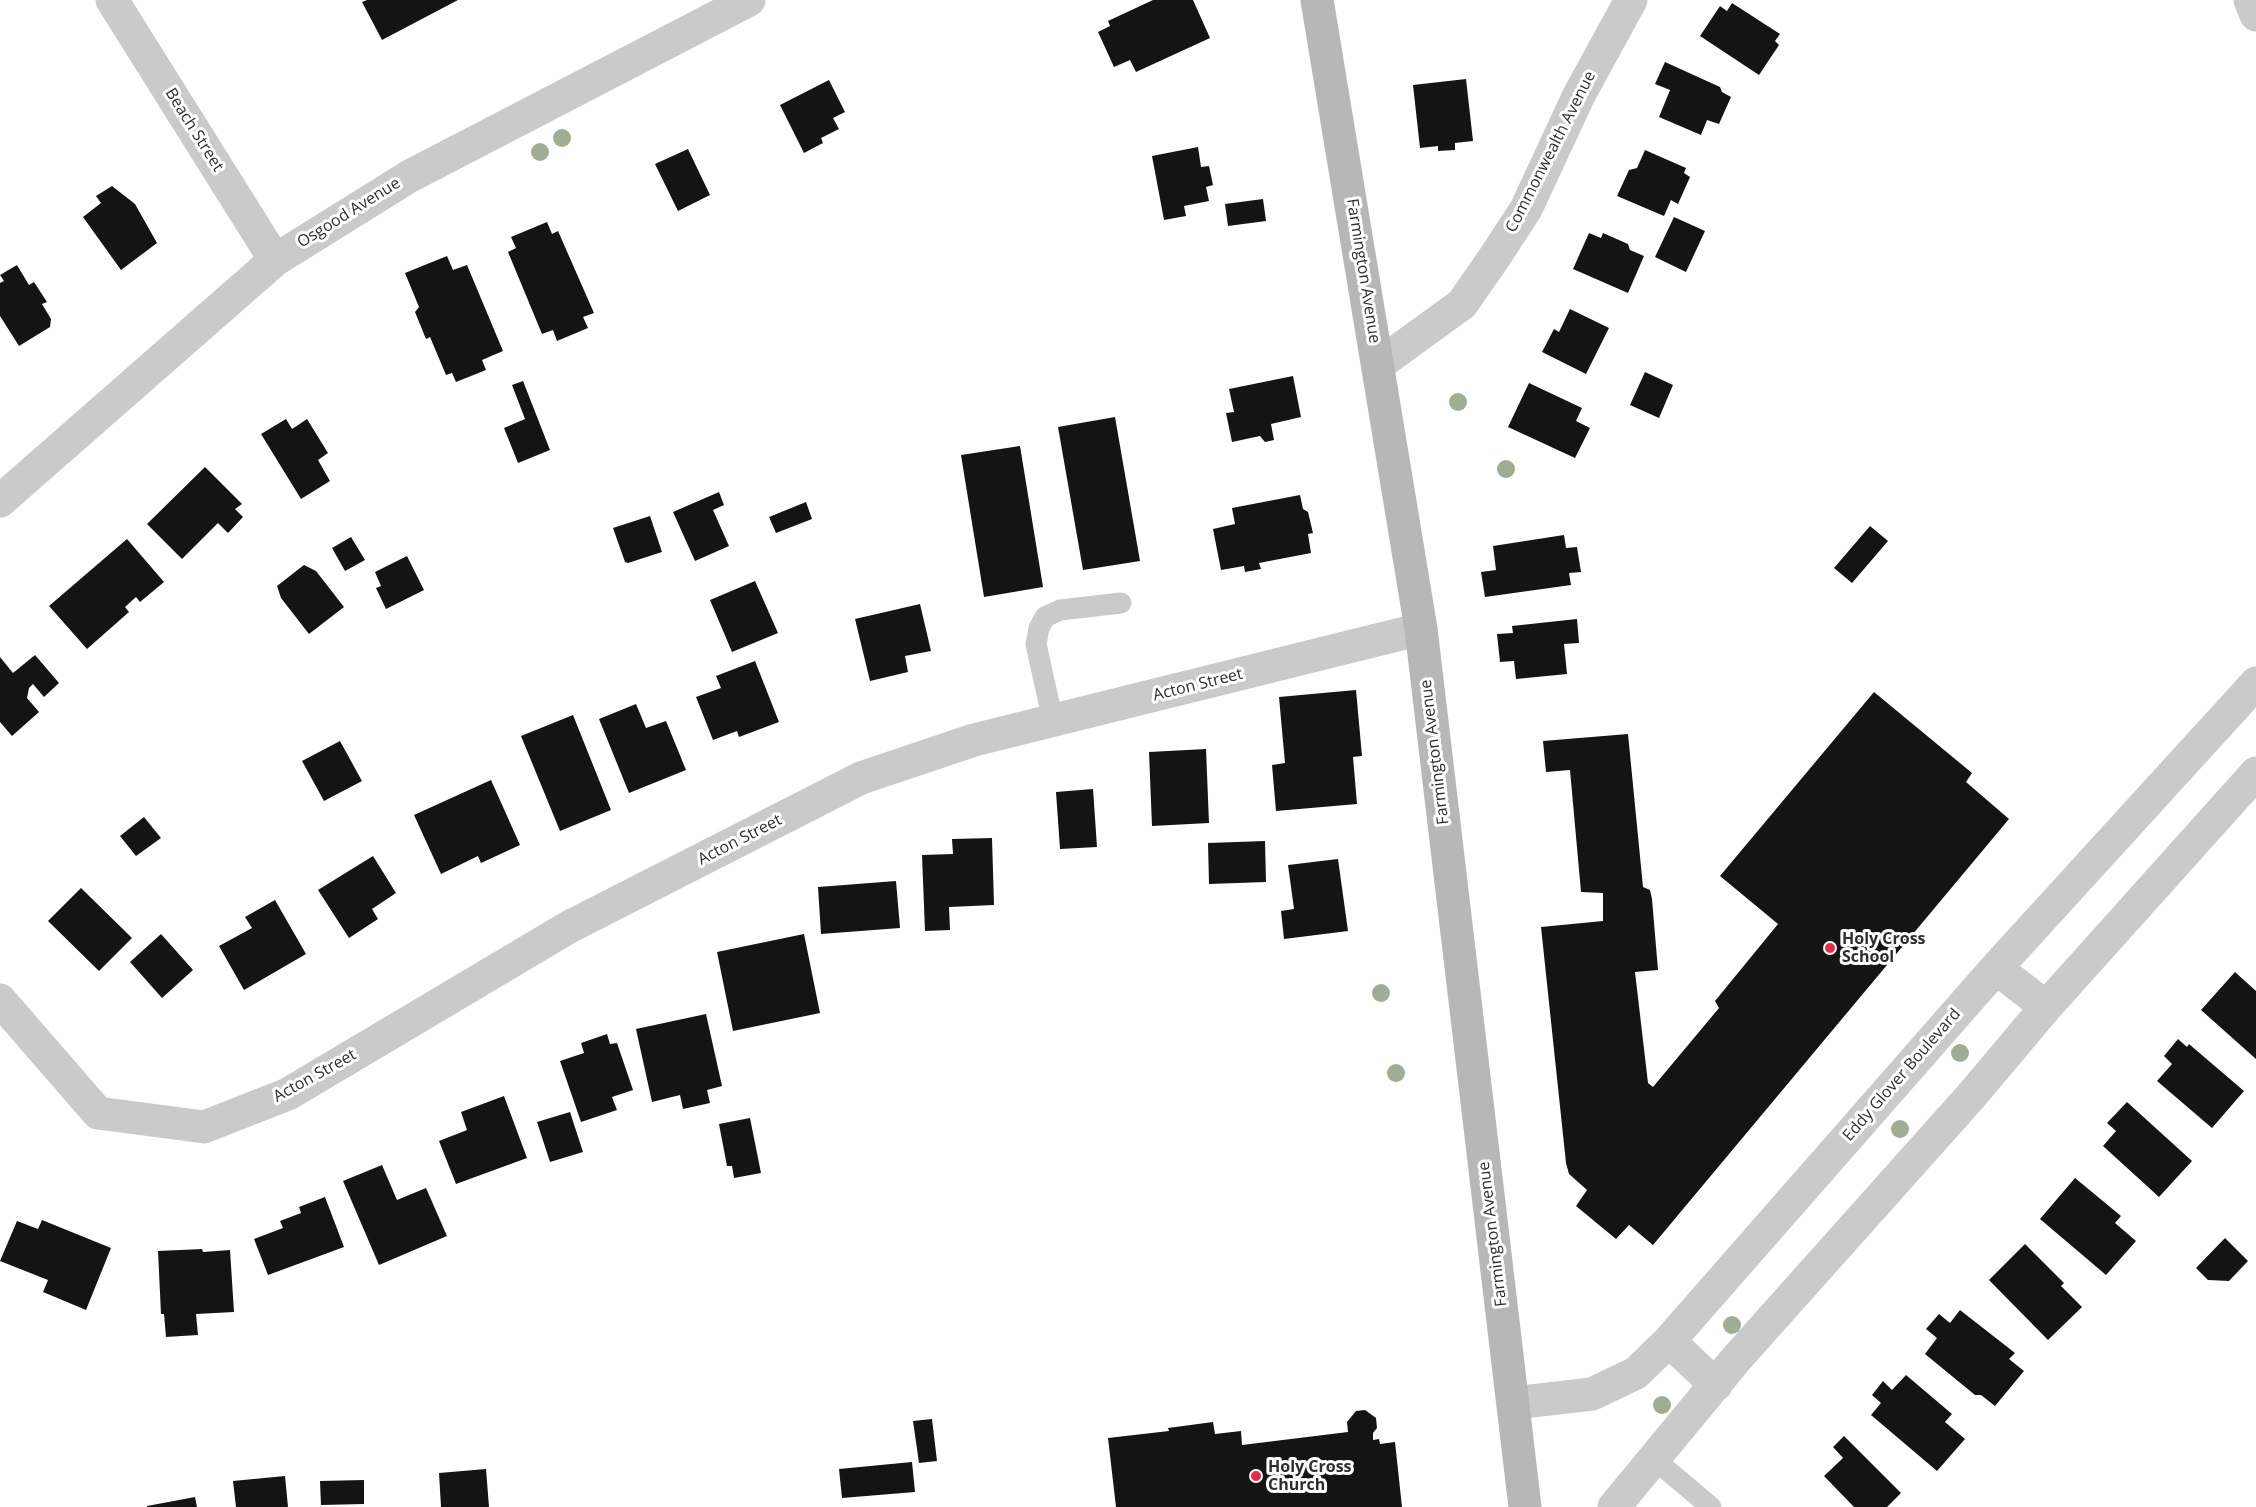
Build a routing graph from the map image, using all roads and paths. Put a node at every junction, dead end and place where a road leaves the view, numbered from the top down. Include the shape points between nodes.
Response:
1 (112, 0) edge
2 (749, 0) edge
3 (1317, 0) edge
4 (1631, 0) edge
5 (2250, 0) edge
6 (2256, 15) edge
7 (275, 260) junction
8 (1378, 365) junction
9 (0, 501) edge
10 (1121, 603) dead end
11 (1421, 629) junction
12 (2256, 683) edge
13 (1053, 721) junction
14 (2256, 773) edge
15 (1996, 968) junction
16 (0, 1000) edge
17 (2046, 1007) junction
18 (1669, 1341) junction
19 (1716, 1385) junction
20 (1514, 1403) junction
21 (1654, 1459) junction
22 (1525, 1507) edge
23 (1614, 1507) edge
24 (1711, 1507) edge

1 - 7 street, Beach Street
2 - 7 street, Osgood Avenue via 410,176
3 - 8 main road, Farmington Avenue
4 - 8 street, Commonwealth Avenue via 1579,95 1526,209 1494,258 1462,304
5 - 6 street
7 - 9 street, Osgood Avenue
8 - 11 main road, Farmington Avenue
10 - 13 lane via 1060,610 1045,617 1036,644
11 - 13 street, Acton Street
11 - 20 main road, Farmington Avenue
12 - 15 street, Eddy Glover Boulevard
13 - 16 street, Acton Street via 974,740 861,778 569,927 288,1094 204,1127 98,1113
14 - 17 street
15 - 17 street
15 - 18 street, Eddy Glover Boulevard
17 - 19 street
18 - 19 street
18 - 20 street, Eddy Glover Boulevard via 1636,1373 1592,1394
19 - 21 street
20 - 22 main road, Farmington Avenue
21 - 23 street
21 - 24 lane

